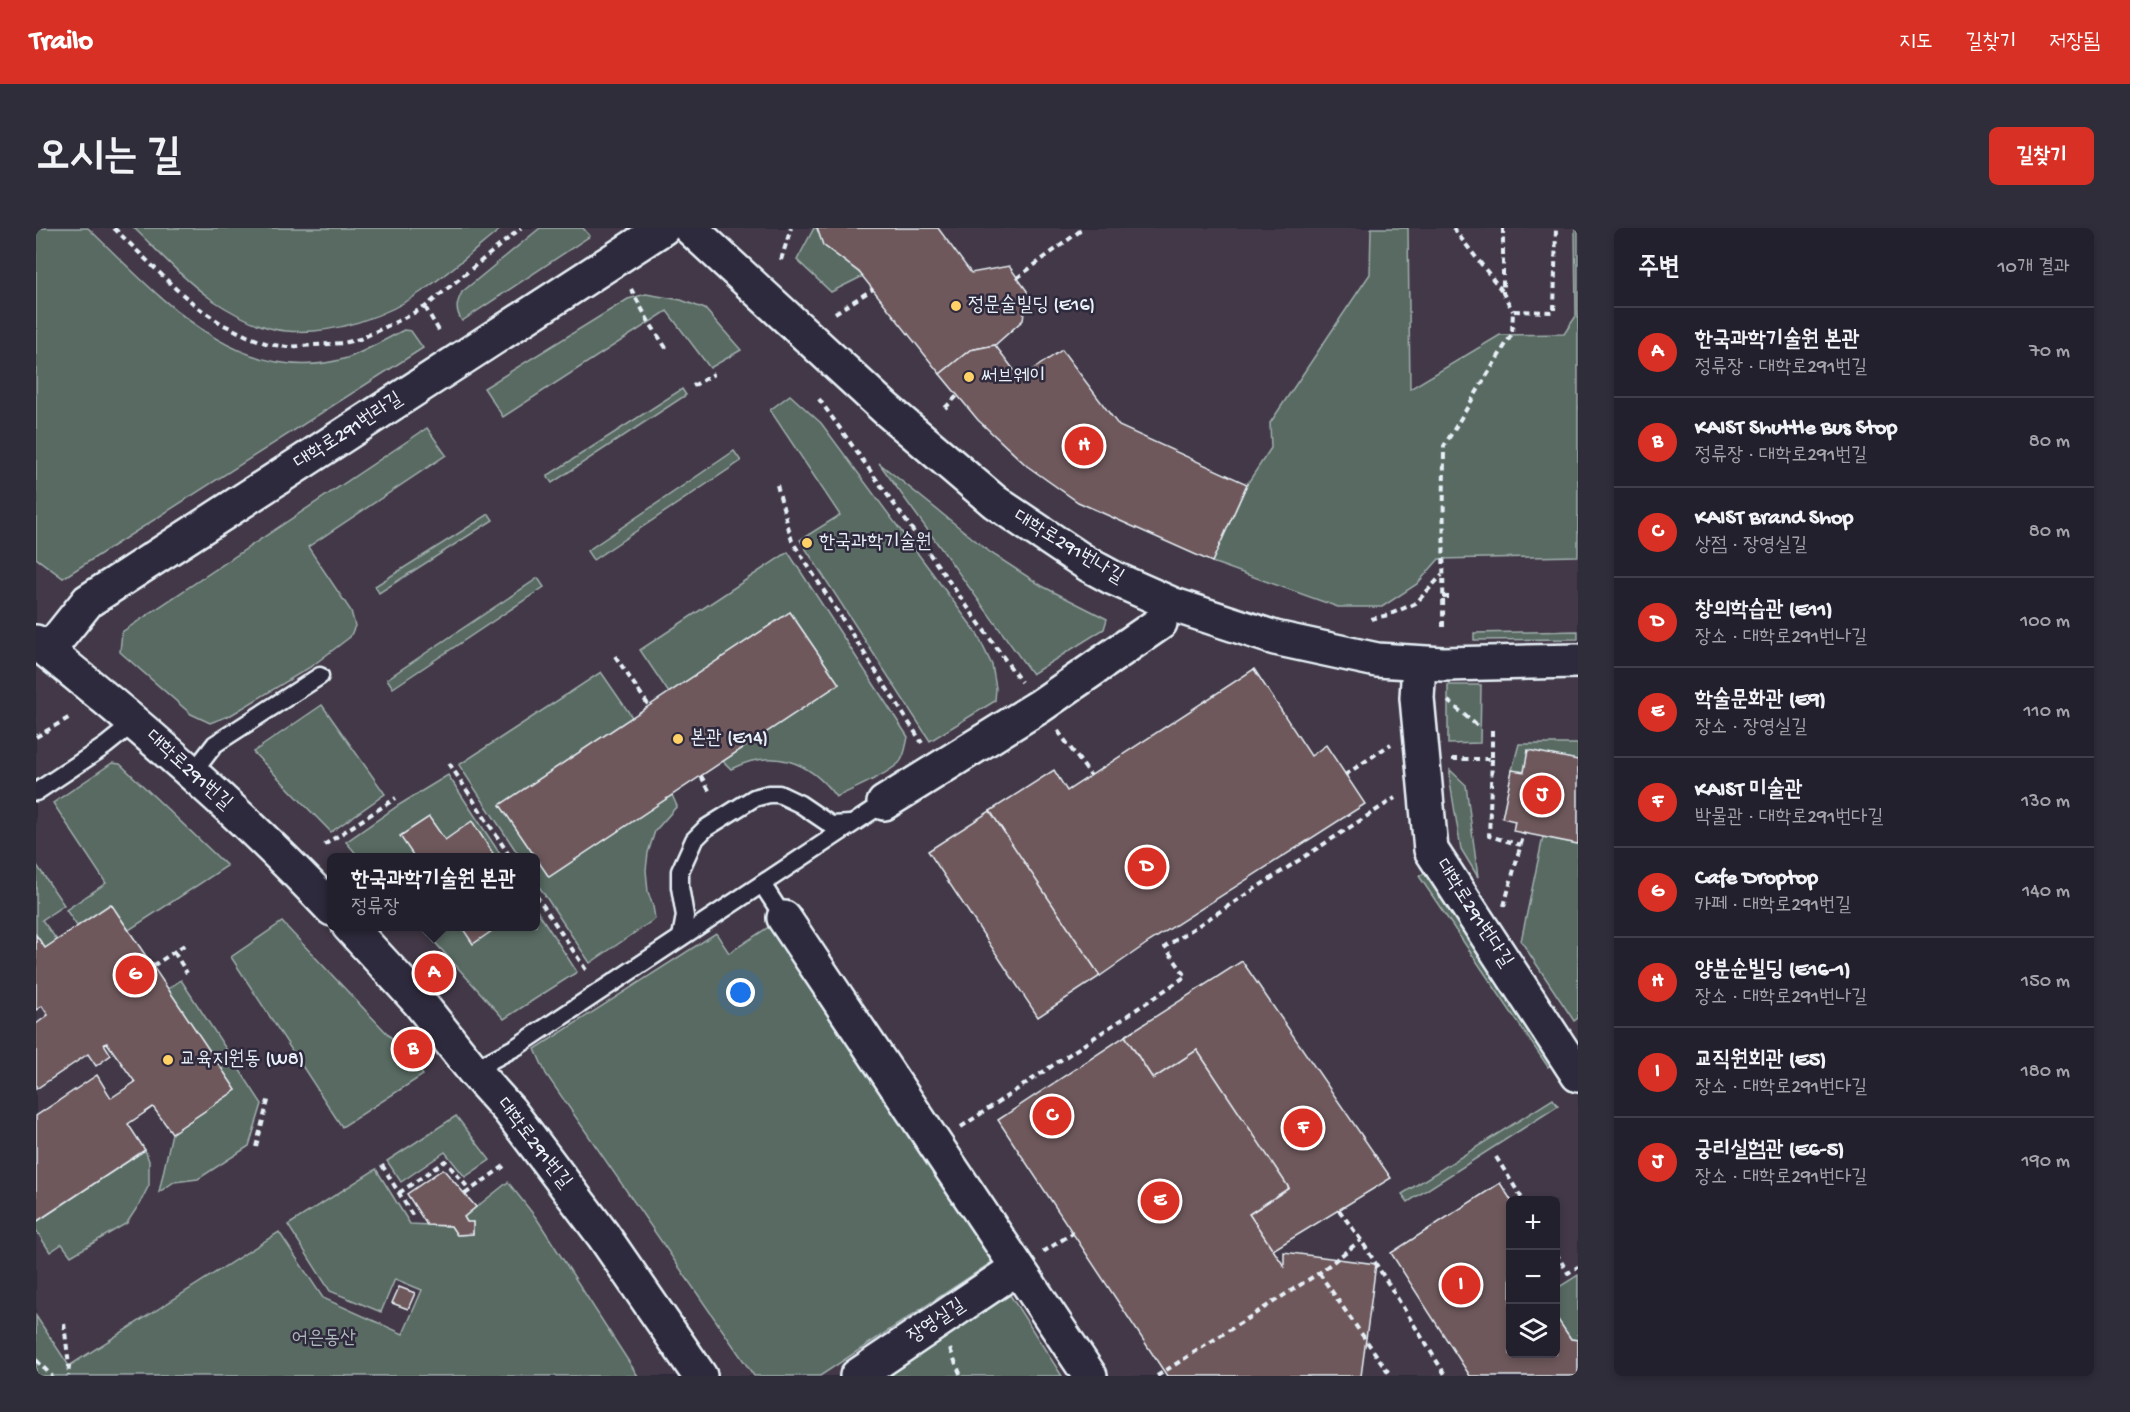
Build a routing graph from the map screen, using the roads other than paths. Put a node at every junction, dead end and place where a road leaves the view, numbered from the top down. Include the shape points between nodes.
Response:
1 (663, 228) edge
2 (690, 228) edge
3 (1167, 614) junction
4 (42, 647) edge
5 (1578, 662) edge
6 (1419, 663) junction
7 (320, 676) dead end
8 (135, 722) junction
9 (192, 774) junction
10 (36, 792) edge
11 (884, 803) joint
12 (850, 824) junction
13 (762, 884) junction
14 (327, 904) edge
15 (784, 918) joint
16 (352, 931) edge
17 (681, 937) junction
18 (474, 1070) junction
19 (1578, 1075) edge
20 (1017, 1268) junction
21 (700, 1376) edge
22 (857, 1376) edge
23 (1090, 1376) edge

1 - 4 street, 대학로291번라길 via 88,601
2 - 3 street, 대학로291번나길 via 886,409 995,502
3 - 6 street, 대학로291번나길 via 1377,660
3 - 11 street via 1040,706
4 - 8 street, 대학로291번길
5 - 6 street, 대학로291번나길
6 - 19 street, 대학로291번다길 via 1417,698 1431,850
7 - 9 lane via 215,744
8 - 9 street, 대학로291번길
8 - 10 lane
9 - 14 street, 대학로291번길
11 - 12 lane
12 - 13 lane
12 - 17 lane via 831,825 794,801 770,794 754,798 706,828 694,840 680,871 685,916
13 - 15 lane
13 - 17 lane
15 - 20 street
16 - 18 street, 대학로291번길 via 419,1002
17 - 18 lane via 516,1047
18 - 21 street, 대학로291번길 via 603,1235
20 - 22 street, 장영실길
20 - 23 street

